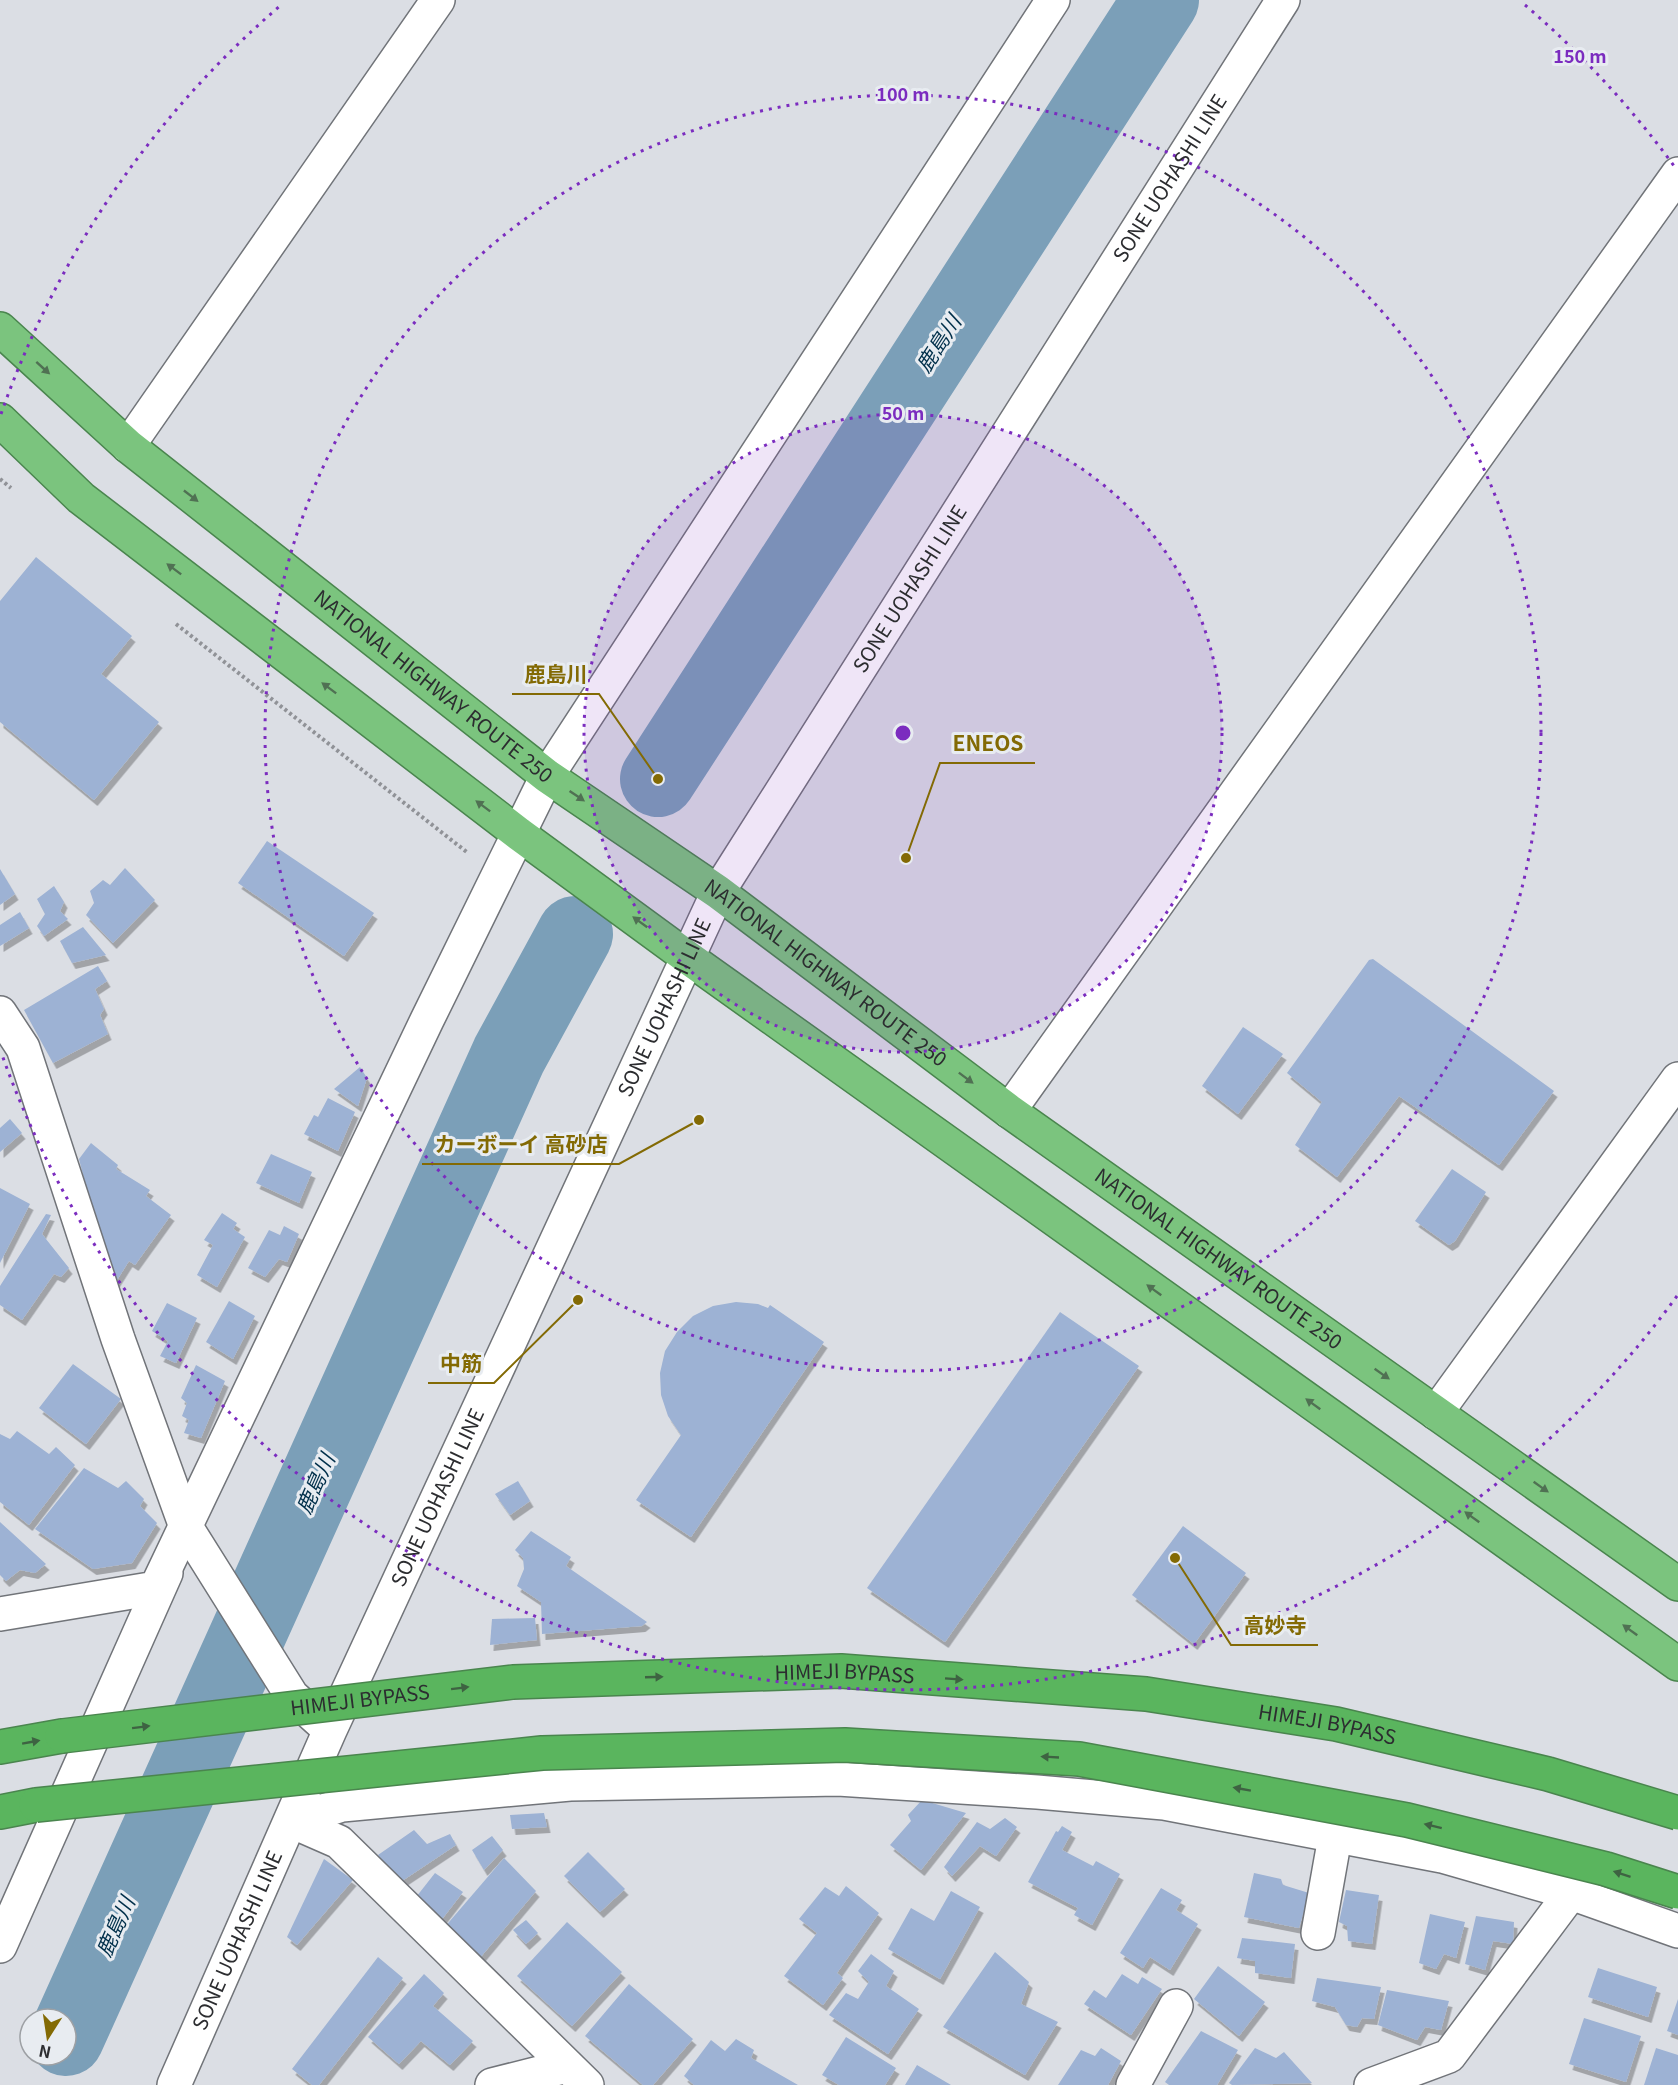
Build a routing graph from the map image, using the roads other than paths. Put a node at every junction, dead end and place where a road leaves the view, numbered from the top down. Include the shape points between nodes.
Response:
1 (438, 0) edge
2 (1053, 0) edge
3 (1283, 0) edge
4 (1678, 174) edge
5 (0, 329) edge
6 (0, 420) edge
7 (128, 446) junction
8 (547, 776) junction
9 (519, 834) junction
10 (718, 892) junction
11 (687, 957) junction
12 (0, 1013) edge
13 (1678, 1079) edge
14 (1009, 1111) junction
15 (1436, 1413) junction
16 (186, 1527) junction
17 (1678, 1584) edge
18 (0, 1614) edge
19 (1678, 1664) edge
20 (330, 1730) junction
21 (0, 1748) edge
22 (0, 1812) edge
23 (1678, 1813) edge
24 (291, 1821) junction
25 (1335, 1837) junction
26 (1678, 1892) edge
27 (1570, 1893) junction
28 (1678, 1931) edge
29 (1318, 1933) dead end
30 (0, 1946) edge
31 (1176, 2006) dead end
32 (577, 2076) edge
33 (174, 2085) edge
34 (492, 2085) edge
35 (1133, 2085) edge
36 (1371, 2085) edge

1 - 7 street
2 - 8 street
3 - 10 street, SONE UOHASHI LINE
4 - 14 street
5 -> 7 highway, NATIONAL HIGHWAY ROUTE 250
9 -> 6 highway via 81,498
7 -> 8 highway, NATIONAL HIGHWAY ROUTE 250
8 - 9 street
8 -> 10 highway, NATIONAL HIGHWAY ROUTE 250
11 -> 9 highway
9 - 16 street
10 - 11 street, SONE UOHASHI LINE
10 -> 14 highway, NATIONAL HIGHWAY ROUTE 250
19 -> 11 highway
11 - 20 street, SONE UOHASHI LINE
12 - 16 street via 23,1048 118,1339
13 - 15 street
14 -> 15 highway, NATIONAL HIGHWAY ROUTE 250
15 -> 17 highway, NATIONAL HIGHWAY ROUTE 250
16 - 18 street via 156,1588
16 - 20 street via 292,1696
16 - 30 street
20 - 24 street, SONE UOHASHI LINE
21 -> 23 highway, HIMEJI BYPASS, bridge via 62,1736 513,1682 841,1671 1146,1694 1336,1724 1548,1774
26 -> 22 highway, bridge via 1606,1869 1407,1820 1079,1759 845,1745 542,1753 36,1805
24 - 25 street via 342,1805 570,1784 838,1779 1164,1803
24 - 32 street via 339,1842
24 - 33 street, SONE UOHASHI LINE
25 - 27 street via 1442,1856
25 - 29 street
27 - 28 street
27 - 36 street via 1449,2056
31 - 35 street
32 - 34 street

